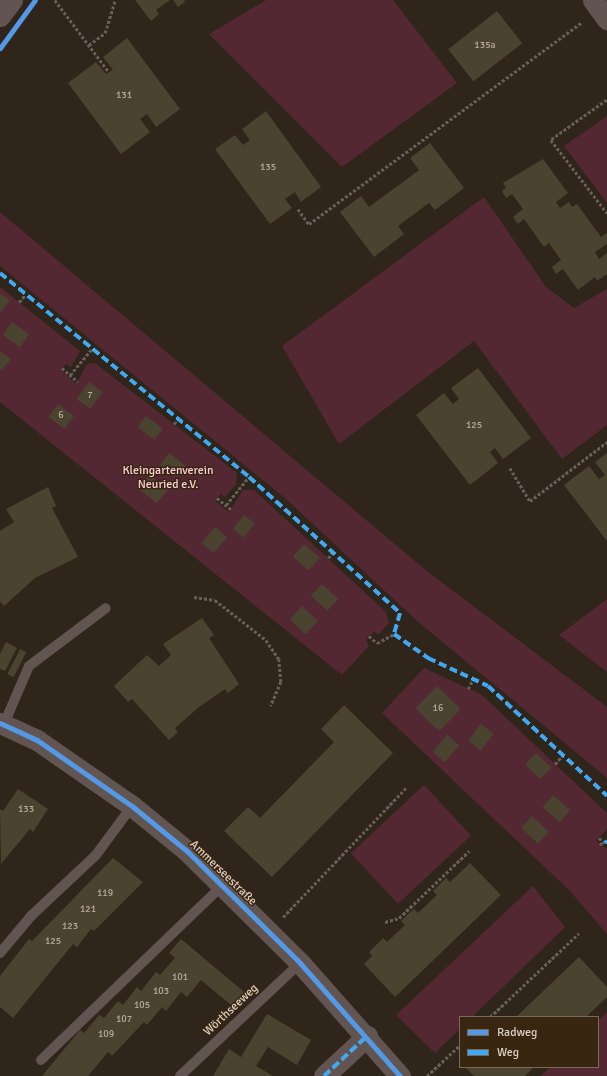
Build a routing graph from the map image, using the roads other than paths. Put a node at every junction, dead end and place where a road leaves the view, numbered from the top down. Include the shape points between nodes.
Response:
1 (12, 0) edge
2 (0, 16) edge
3 (106, 608) dead end
4 (2, 724) edge
5 (132, 806) junction
6 (223, 884) junction
7 (0, 953) edge
8 (300, 963) junction
9 (367, 1036) junction
10 (41, 1060) dead end
11 (180, 1076) edge
12 (324, 1076) edge
13 (400, 1076) edge

1 - 2 street
3 - 4 lane via 29,666
4 - 5 street, Ammerseestraße via 37,740
5 - 6 street, Ammerseestraße
5 - 7 lane via 96,855 31,916
6 - 8 street, Ammerseestraße
6 - 10 lane
8 - 9 street, Ammerseestraße
8 - 11 lane, Wörthseeweg
9 - 12 street
9 - 13 street, Ammerseestraße

